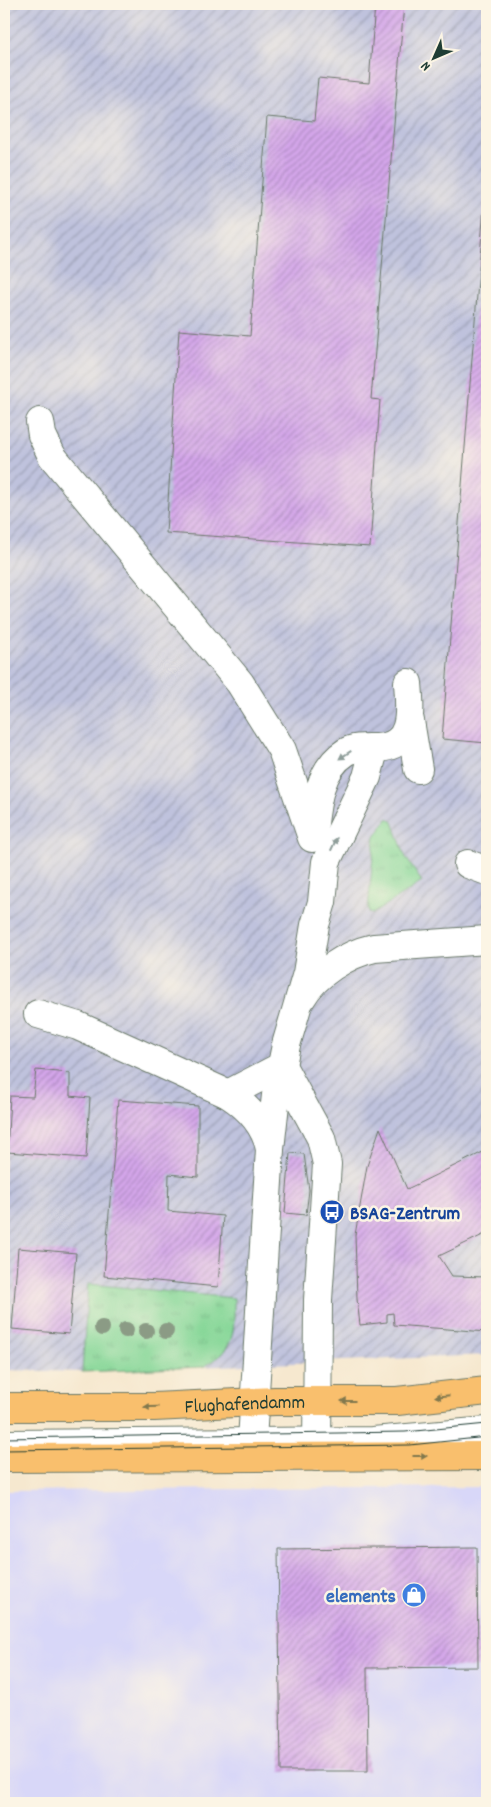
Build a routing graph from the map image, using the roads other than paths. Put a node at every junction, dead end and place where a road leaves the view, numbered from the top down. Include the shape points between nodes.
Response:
1 (40, 422) dead end
2 (408, 682) dead end
3 (410, 721) junction
4 (373, 754) dead end
5 (418, 769) dead end
6 (312, 838) junction
7 (315, 925) junction
8 (487, 940) edge
9 (299, 1003) junction
10 (38, 1014) dead end
11 (282, 1066) junction
12 (228, 1094) junction
13 (270, 1149) junction
14 (487, 1391) edge
15 (317, 1401) junction
16 (255, 1402) junction
17 (4, 1407) edge
18 (487, 1431) edge
19 (4, 1444) edge
20 (317, 1449) junction
21 (252, 1450) junction
22 (487, 1456) edge
23 (4, 1458) edge

1 - 6 lane via 52,456 240,683 282,750
2 - 3 lane
3 - 5 lane
3 -> 6 lane via 401,738 390,746 356,748 337,760 321,784
7 -> 4 lane via 322,902 326,862 367,777
6 - 7 lane via 309,896
7 - 9 lane
8 - 9 lane via 362,950 320,977
9 - 11 lane
10 - 12 lane via 78,1026
11 - 12 lane
11 - 13 lane
11 - 15 lane via 321,1138 327,1164 318,1300
12 - 13 lane via 247,1107 259,1122
13 - 16 lane
14 -> 15 main road, Flughafendamm via 397,1401
15 - 16 main road, Flughafendamm
15 - 20 lane
16 -> 17 main road, Flughafendamm via 154,1407
16 - 21 lane
18 - 20 lane
19 - 21 lane
20 - 21 main road
20 -> 22 main road
21 - 23 main road

